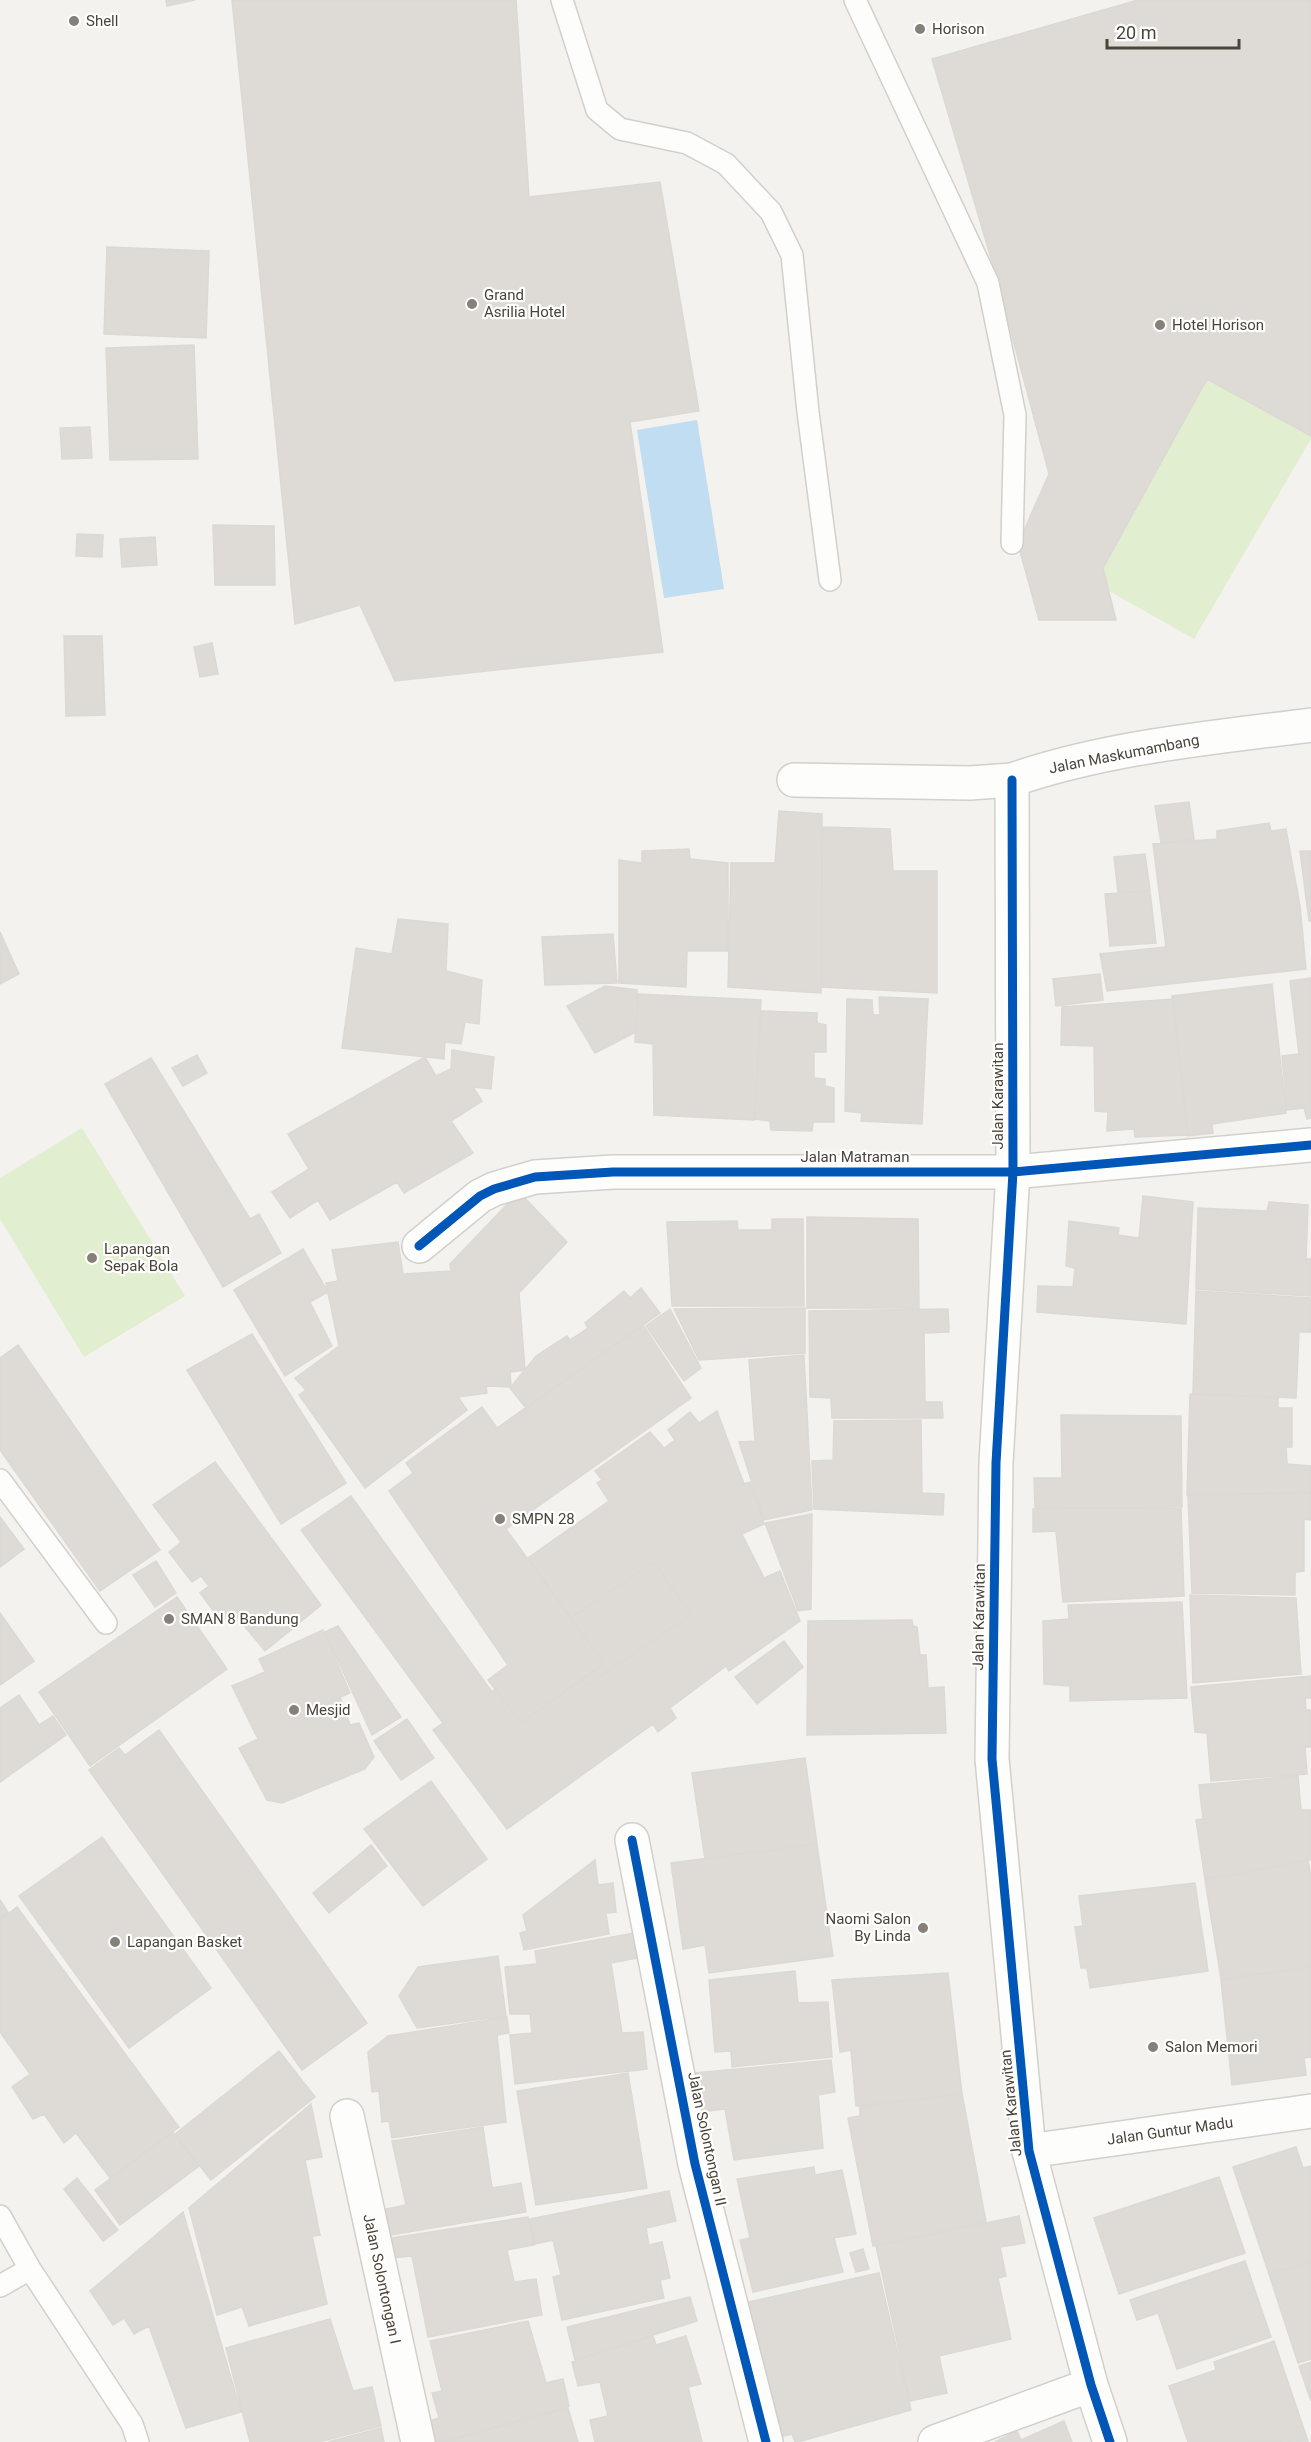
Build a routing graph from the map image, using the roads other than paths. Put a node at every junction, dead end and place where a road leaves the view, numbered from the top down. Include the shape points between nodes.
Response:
1 (562, 0) edge
2 (855, 0) edge
3 (1012, 543) dead end
4 (830, 580) dead end
5 (1311, 725) edge
6 (794, 780) dead end
7 (1012, 780) junction
8 (1311, 1145) edge
9 (1013, 1172) junction
10 (419, 1246) dead end
11 (0, 1480) edge
12 (106, 1623) dead end
13 (632, 1840) dead end
14 (1311, 2111) edge
15 (347, 2116) dead end
16 (1029, 2151) junction
17 (0, 2216) edge
18 (30, 2269) junction
19 (0, 2286) edge
20 (1091, 2385) junction
21 (138, 2442) edge
22 (418, 2442) edge
23 (766, 2442) edge
24 (935, 2442) edge
25 (1110, 2442) edge

1 - 4 lane via 597,110 620,129 687,143 726,164 771,212 792,255
2 - 3 lane via 988,283 1015,416
5 - 7 street, Jalan Maskumambang via 1161,744 1081,760
6 - 7 street, Jalan Maskumambang
7 - 9 street, Jalan Karawitan
8 - 9 street, Jalan Matraman
9 - 10 street, Jalan Matraman via 613,1172 535,1177 480,1196
9 - 16 street, Jalan Karawitan via 996,1463 992,1759
11 - 12 lane
13 - 23 street, Jalan Solontongan II via 695,2164
14 - 16 street, Jalan Guntur Madu
15 - 22 street, Jalan Solontongan I
16 - 20 street, Jalan Karawitan
17 - 18 lane
18 - 19 lane
18 - 21 lane via 132,2424
20 - 24 street
20 - 25 street, Jalan Karawitan

